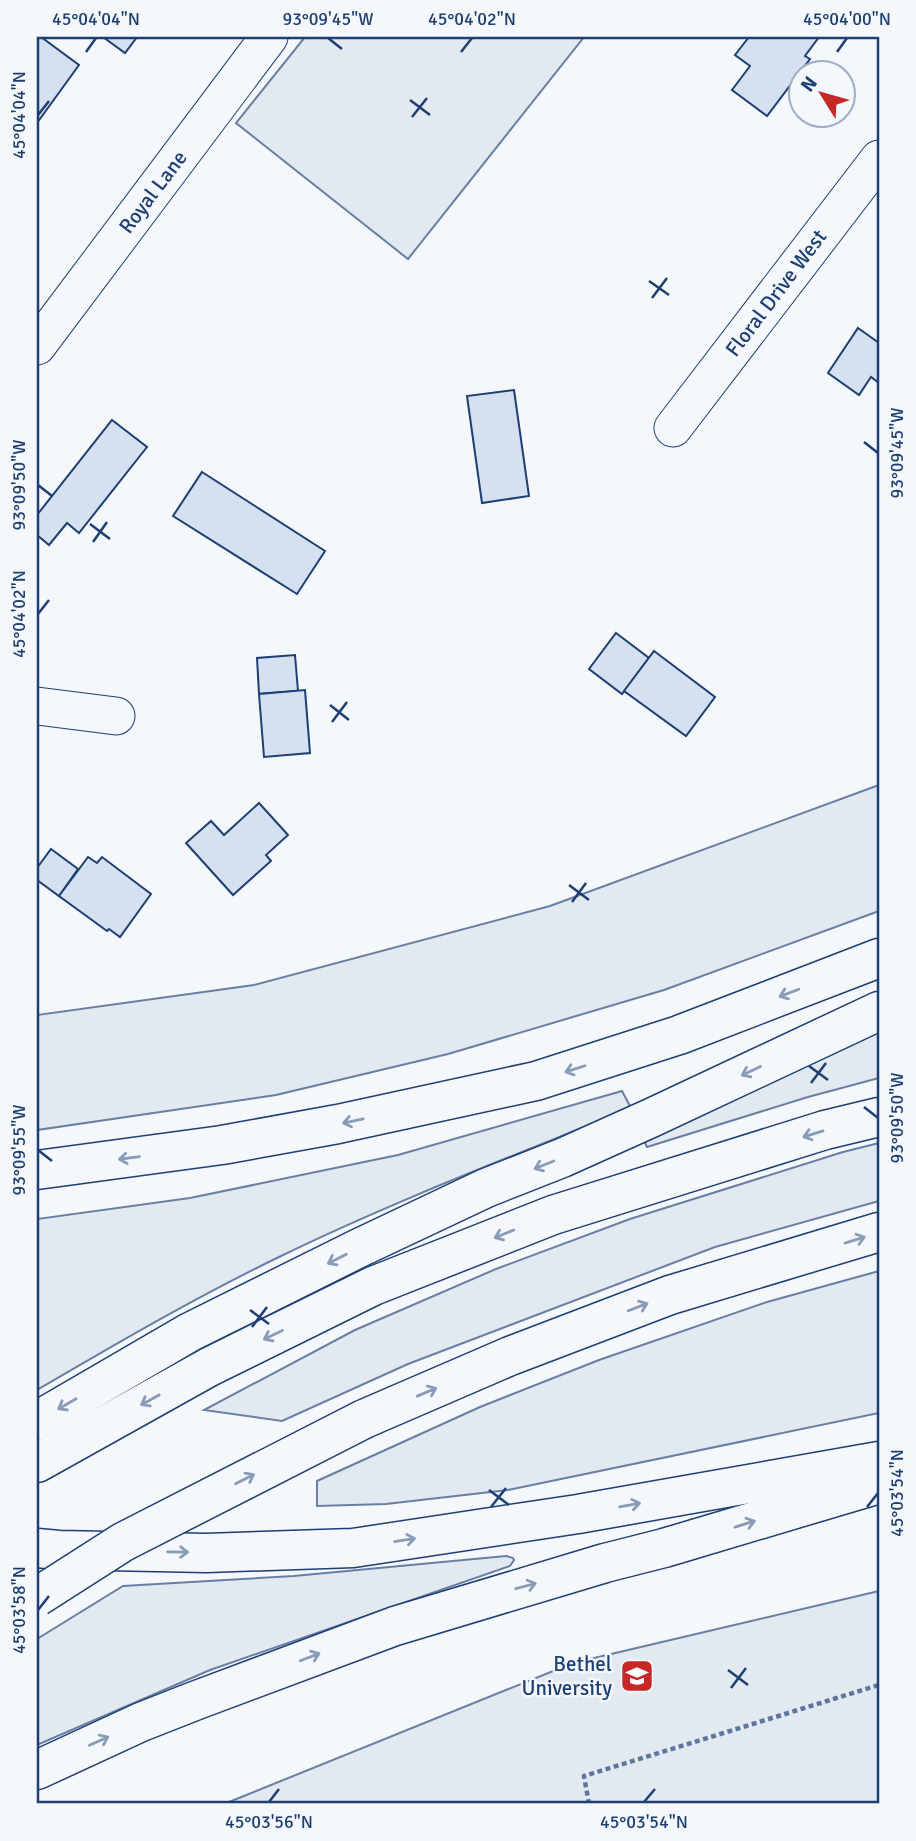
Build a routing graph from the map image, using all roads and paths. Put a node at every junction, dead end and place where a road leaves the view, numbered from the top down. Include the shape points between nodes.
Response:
1 (269, 37) edge
2 (879, 159) edge
3 (867, 199) edge
4 (37, 346) edge
5 (673, 428) dead end
6 (37, 706) edge
7 (116, 716) dead end
8 (879, 958) edge
9 (879, 1012) edge
10 (879, 1117) edge
11 (37, 1170) edge
12 (879, 1232) edge
13 (37, 1421) edge
14 (879, 1461) edge
15 (37, 1464) edge
16 (879, 1484) edge
17 (37, 1548) edge
18 (37, 1597) edge
19 (879, 1685) edge
20 (37, 1769) edge
21 (589, 1804) edge

1 - 4 street, Royal Lane
2 - 3 street, Floral Drive West
3 - 5 street, Floral Drive West
6 - 7 street
8 -> 11 highway via 679,1035 536,1081 261,1138
9 -> 13 highway via 449,1205 190,1332
10 -> 15 highway via 553,1215 373,1286 209,1367
18 -> 12 highway, bridge via 122,1542 364,1419 510,1356 670,1295
17 -> 14 highway via 206,1553 353,1548
20 -> 16 highway via 197,1700 396,1626
19 - 21 path via 584,1776

